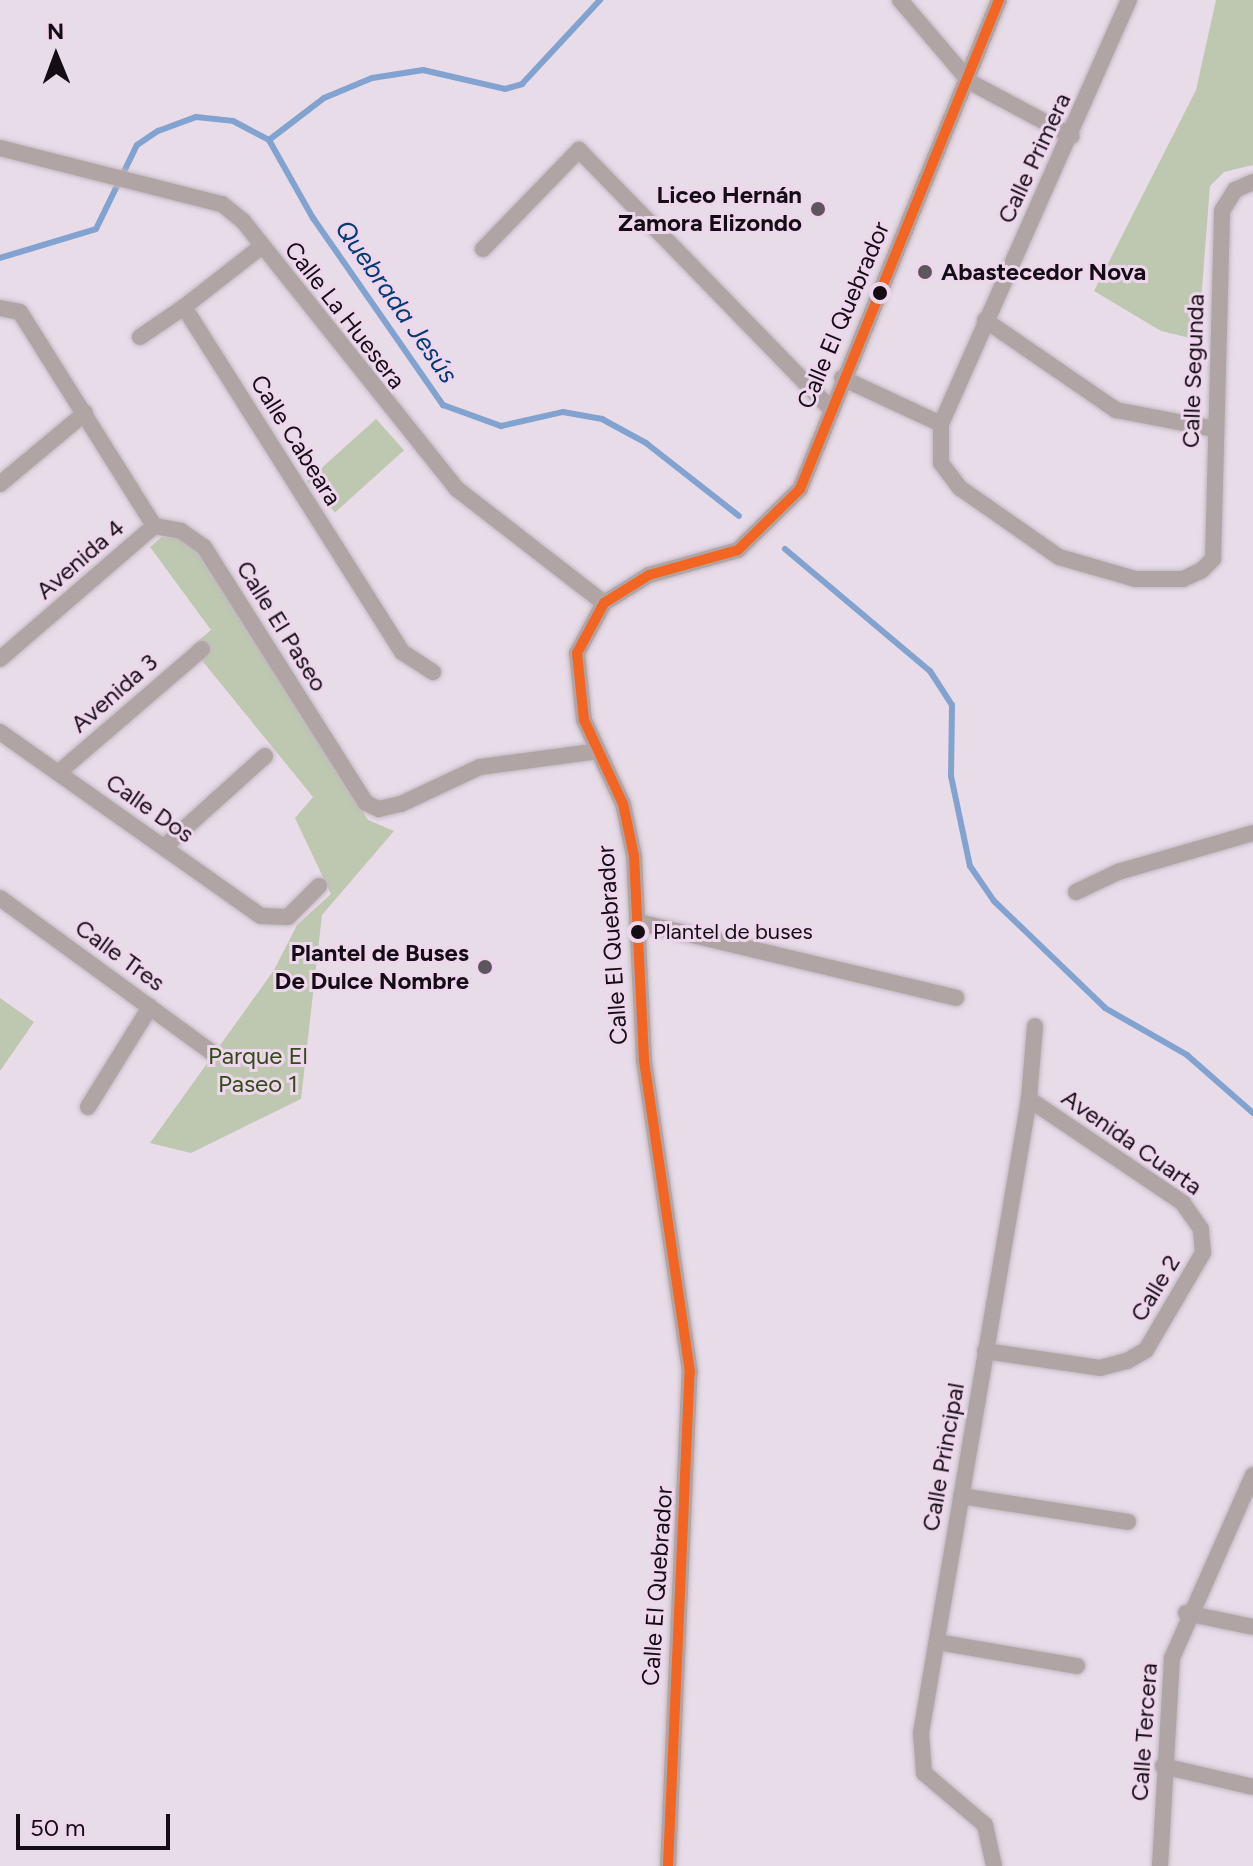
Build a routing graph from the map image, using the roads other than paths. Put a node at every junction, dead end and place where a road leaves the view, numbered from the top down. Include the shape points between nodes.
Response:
1 (900, 0) edge
2 (999, 0) edge
3 (1129, 0) edge
4 (970, 82) junction
5 (1071, 136) junction
6 (0, 148) edge
7 (1253, 182) edge
8 (262, 246) junction
9 (483, 249) dead end
10 (184, 307) junction
11 (0, 308) edge
12 (985, 320) junction
13 (140, 337) dead end
14 (842, 378) junction
15 (829, 407) junction
16 (85, 413) junction
17 (941, 424) junction
18 (1215, 429) junction
19 (0, 484) edge
20 (154, 526) junction
21 (604, 603) junction
22 (202, 649) dead end
23 (0, 659) edge
24 (433, 672) dead end
25 (0, 732) edge
26 (598, 751) junction
27 (265, 756) dead end
28 (58, 773) junction
29 (1253, 833) edge
30 (164, 847) junction
31 (319, 886) dead end
32 (1076, 892) dead end
33 (0, 898) edge
34 (638, 922) junction
35 (956, 998) dead end
36 (150, 1007) junction
37 (1035, 1026) dead end
38 (211, 1052) dead end
39 (1029, 1099) junction
40 (88, 1107) dead end
41 (1201, 1229) joint
42 (985, 1351) junction
43 (1253, 1475) edge
44 (961, 1496) junction
45 (1128, 1522) dead end
46 (1186, 1613) junction
47 (1253, 1627) edge
48 (937, 1642) junction
49 (1077, 1666) dead end
50 (1163, 1766) junction
51 (1253, 1787) edge
52 (668, 1866) edge
53 (994, 1866) edge
54 (1160, 1866) edge

1 - 4 street
2 - 4 street, Calle El Quebrador
3 - 5 street, Calle Primera
4 - 5 street
4 - 14 street, Calle El Quebrador
5 - 12 street, Calle Primera
6 - 8 street, Calle La Huesera via 222,204
7 - 18 street, Calle Segunda via 1235,190 1222,211
8 - 10 street
8 - 21 street, Calle La Huesera via 457,489
9 - 15 street via 579,150
10 - 13 street
10 - 24 street, Calle Cabeara via 402,652
11 - 16 street via 20,312
12 - 17 street, Calle Primera
12 - 18 street via 1116,410
14 - 15 street, Calle El Quebrador
14 - 17 street
15 - 21 street, Calle El Quebrador via 800,489 764,532 738,550 649,575
16 - 19 street
16 - 20 street
17 - 18 street, Calle Segunda via 941,463 960,488 1059,557 1135,579 1183,579 1213,559
20 - 23 street, Avenida 4
20 - 26 street, Calle El Paseo via 181,531 204,547 366,803 379,809 480,767
21 - 26 street, Calle El Quebrador via 577,653 584,720
22 - 28 street, Avenida 3
25 - 28 street, Calle Dos
26 - 34 street, Calle El Quebrador via 623,804
27 - 30 street
28 - 30 street, Calle Dos
29 - 32 street via 1118,872
30 - 31 street, Calle Dos via 273,921 288,917
33 - 36 street, Calle Tres
34 - 35 street
34 - 52 street, Calle El Quebrador via 644,1060 690,1372
36 - 38 street, Calle Tres
36 - 40 street
37 - 39 street, Calle Principal
39 - 41 street, Avenida Cuarta via 1183,1203
39 - 42 street, Calle Principal
41 - 42 street, Calle 2 via 1203,1253 1146,1350 1127,1361 1100,1368
42 - 44 street, Calle Principal
43 - 46 street, Calle Tercera
44 - 45 street
44 - 48 street, Calle Principal
46 - 47 street
46 - 50 street, Calle Tercera via 1172,1658
48 - 49 street
48 - 53 street, Calle Principal via 921,1759 937,1787 985,1825
50 - 51 street
50 - 54 street, Calle Tercera

